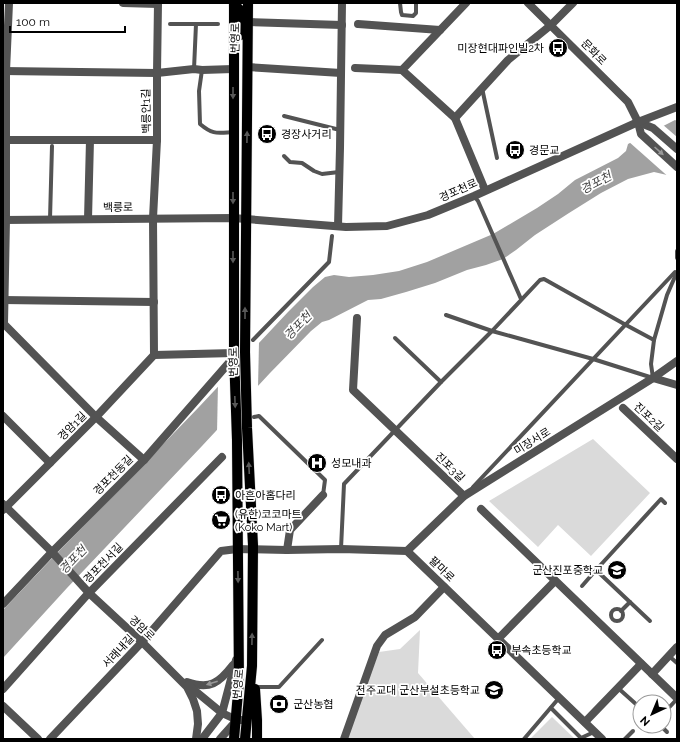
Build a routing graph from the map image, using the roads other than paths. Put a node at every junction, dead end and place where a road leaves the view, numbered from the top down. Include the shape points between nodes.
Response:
1 (9, 3) edge
2 (123, 3) edge
3 (248, 3) edge
4 (342, 3) edge
5 (400, 3) edge
6 (416, 3) edge
7 (466, 3) edge
8 (528, 3) edge
9 (573, 3) edge
10 (158, 4) edge
11 (234, 4) edge
12 (248, 22) junction
13 (170, 24) dead end
14 (196, 24) junction
15 (218, 24) dead end
16 (358, 24) dead end
17 (342, 25) junction
18 (551, 25) junction
19 (440, 30) junction
20 (247, 39) junction
21 (247, 67) junction
22 (355, 68) dead end
23 (198, 69) junction
24 (233, 70) junction
25 (402, 70) junction
26 (4, 71) edge
27 (157, 73) junction
28 (341, 73) junction
29 (482, 88) junction
30 (248, 92) junction
31 (677, 107) edge
32 (284, 116) dead end
33 (455, 118) junction
34 (638, 122) junction
35 (341, 130) junction
36 (233, 132) junction
37 (4, 140) edge
38 (90, 140) junction
39 (157, 140) junction
40 (52, 146) dead end
41 (677, 149) edge
42 (234, 151) junction
43 (284, 156) dead end
44 (497, 158) dead end
45 (677, 167) edge
46 (340, 172) junction
47 (246, 175) junction
48 (486, 190) junction
49 (476, 198) junction
50 (153, 218) junction
51 (233, 218) junction
52 (246, 218) junction
53 (50, 219) junction
54 (88, 219) junction
55 (4, 220) edge
56 (338, 226) junction
57 (332, 236) dead end
58 (677, 251) edge
59 (677, 258) edge
60 (677, 271) edge
61 (4, 300) edge
62 (521, 300) junction
63 (154, 302) junction
64 (446, 315) dead end
65 (357, 318) dead end
66 (4, 325) edge
67 (626, 325) junction
68 (492, 331) junction
69 (395, 338) dead end
70 (254, 340) dead end
71 (654, 340) junction
72 (154, 355) junction
73 (234, 358) junction
74 (593, 359) junction
75 (677, 361) edge
76 (653, 378) junction
77 (441, 382) junction
78 (677, 385) edge
79 (623, 408) dead end
80 (3, 416) edge
81 (96, 417) junction
82 (254, 417) dead end
83 (396, 430) junction
84 (222, 457) dead end
85 (677, 459) edge
86 (144, 460) junction
87 (50, 463) junction
88 (323, 495) joint
89 (464, 496) junction
90 (665, 503) dead end
91 (4, 507) edge
92 (481, 509) dead end
93 (639, 522) junction
94 (643, 526) dead end
95 (237, 549) junction
96 (253, 549) junction
97 (287, 550) junction
98 (341, 550) junction
99 (407, 551) junction
100 (52, 552) junction
101 (596, 570) junction
102 (555, 581) junction
103 (582, 586) dead end
104 (444, 587) junction
105 (89, 593) junction
106 (630, 602) junction
107 (3, 604) edge
108 (621, 611) junction
109 (612, 619) junction
110 (650, 622) dead end
111 (604, 627) junction
112 (498, 638) junction
113 (322, 640) dead end
114 (142, 642) junction
115 (677, 647) edge
116 (669, 656) junction
117 (237, 657) junction
118 (677, 663) edge
119 (641, 664) junction
120 (252, 666) junction
121 (652, 674) junction
122 (181, 680) junction
123 (255, 687) junction
124 (618, 687) junction
125 (3, 689) edge
126 (559, 698) junction
127 (677, 699) edge
128 (632, 700) edge
129 (3, 706) edge
130 (551, 708) junction
131 (222, 713) junction
132 (242, 720) junction
133 (585, 722) junction
134 (594, 732) junction
135 (38, 739) edge
136 (50, 739) edge
137 (196, 739) edge
138 (202, 739) edge
139 (220, 739) edge
140 (234, 739) edge
141 (245, 739) edge
142 (257, 739) edge
143 (344, 739) edge
144 (524, 739) edge
145 (602, 739) edge

1 - 26 street
2 - 10 street
3 - 12 main road, 번영로
4 - 17 street
5 - 6 lane via 402,14 413,16 416,13
7 - 19 street
8 - 18 street, 문화로
9 - 18 street
10 - 27 street, 백릉안1길
11 - 20 main road via 240,12 241,37
11 - 24 main road, 번영로
12 - 17 street
12 - 20 main road, 번영로
13 - 14 lane
14 - 15 lane
14 - 23 lane
16 - 19 street
17 - 28 street
18 - 29 street via 508,60
18 - 34 street, 문화로 via 628,102
19 - 25 street
20 - 21 main road, 번영로
21 - 28 street
21 - 30 main road, 번영로
22 - 25 street
23 - 24 street
23 - 27 street
23 - 36 lane via 200,124 214,133
24 - 30 main road via 242,74 242,87
24 -> 36 main road, 번영로
25 - 33 street
26 - 27 street
26 - 37 street
27 - 39 street, 백릉안1길
28 - 35 street
29 - 33 street
29 - 44 lane
47 -> 30 main road, 번영로
31 - 34 street, 경포천로
32 - 35 lane
33 - 48 street
34 - 41 street via 653,128
34 -> 45 street, 문화로 via 641,134
34 - 48 street, 경포천로
35 - 46 street
36 - 42 main road, 번영로
37 - 38 street
37 - 55 street
38 - 39 street
38 - 54 street
39 - 50 street, 백릉안1길
40 - 53 lane
42 - 47 main road via 240,159 240,173
42 -> 51 main road, 번영로
43 - 46 lane via 290,162 302,163 322,174
46 - 56 street
47 - 52 main road, 번영로
48 - 49 street, 경포천로
49 - 56 street, 경포천로 via 387,226
49 - 62 lane
50 - 51 street, 백릉로
50 - 54 street, 백릉로
50 - 63 street
51 - 52 street, 경포천로
51 -> 73 main road, 번영로
52 - 56 street, 경포천로
96 -> 52 main road, 번영로 via 244,352
53 - 54 street, 백릉로
53 - 55 street, 백릉로
55 - 61 street
57 - 70 lane via 329,262
58 - 59 lane
60 - 67 lane
60 - 71 lane
61 - 63 street
61 - 66 street
62 - 67 lane via 544,279
62 - 68 lane
63 - 72 street
64 - 68 lane
65 - 83 street, 진포3길 via 353,390
66 - 81 street
67 - 71 lane
67 - 74 lane
68 - 74 lane
68 - 77 lane
69 - 77 lane
71 - 76 lane via 651,364
72 - 73 street
72 - 81 street, 경암1길
73 - 86 street, 경포천동길
73 -> 95 main road, 번영로
74 - 76 lane
74 - 89 lane, 진포3길
75 - 76 street, 미장서로
76 - 78 street
76 - 89 street, 미장서로
77 - 83 lane
79 - 85 street, 진포2길
80 - 87 street
81 - 86 street
81 - 87 street, 경암1길
82 - 88 lane via 259,416 325,480
83 - 89 street, 진포3길
83 - 98 lane via 344,484
84 - 105 street, 경포천서길
86 - 100 street, 경포천동길
87 - 91 street, 경암1길
88 - 97 street via 290,530
89 - 99 street, 미장서로
90 - 93 lane via 660,499
91 - 100 street
92 - 102 street
93 - 94 lane
93 - 101 lane
95 - 96 street
95 - 114 street, 서래내길 via 221,551
95 -> 117 main road, 번영로
96 - 97 street
120 -> 96 main road, 번영로
97 - 98 street
98 - 99 street
99 - 104 street, 팔마로
100 - 105 street, 경암로
100 - 107 street, 경포천동길
101 - 103 lane
101 - 106 lane
102 - 111 street
102 - 112 street
104 - 112 street, 팔마로
104 - 143 street via 415,616 385,635 377,646
105 - 114 street, 경암로
105 - 125 street, 경포천서길
106 - 108 lane
106 - 110 lane
108 - 109 lane via 613,610 610,615
108 - 109 lane via 621,620 617,622
109 - 111 lane
111 - 119 street
112 - 126 street, 팔마로
113 - 123 lane via 278,687
114 - 122 street, 경암로
114 - 136 street, 서래내길
115 - 116 street
116 - 118 lane
116 - 121 street
117 -> 122 street via 219,681 209,685
117 - 131 street
117 - 132 main road, 번영로
119 - 121 street
119 - 124 street
120 - 123 main road
120 - 132 main road, 번영로
121 - 127 street
122 - 131 street
122 - 137 street via 187,687 197,711
123 - 142 main road
124 - 128 lane
124 - 133 street
126 - 130 lane
126 - 133 street, 팔마로
129 - 135 street
130 - 134 lane via 581,738
130 - 144 lane
131 - 132 street
131 - 138 street
132 - 139 street
132 - 140 main road
132 - 141 main road
133 - 134 street, 팔마로
134 - 145 street, 팔마로

